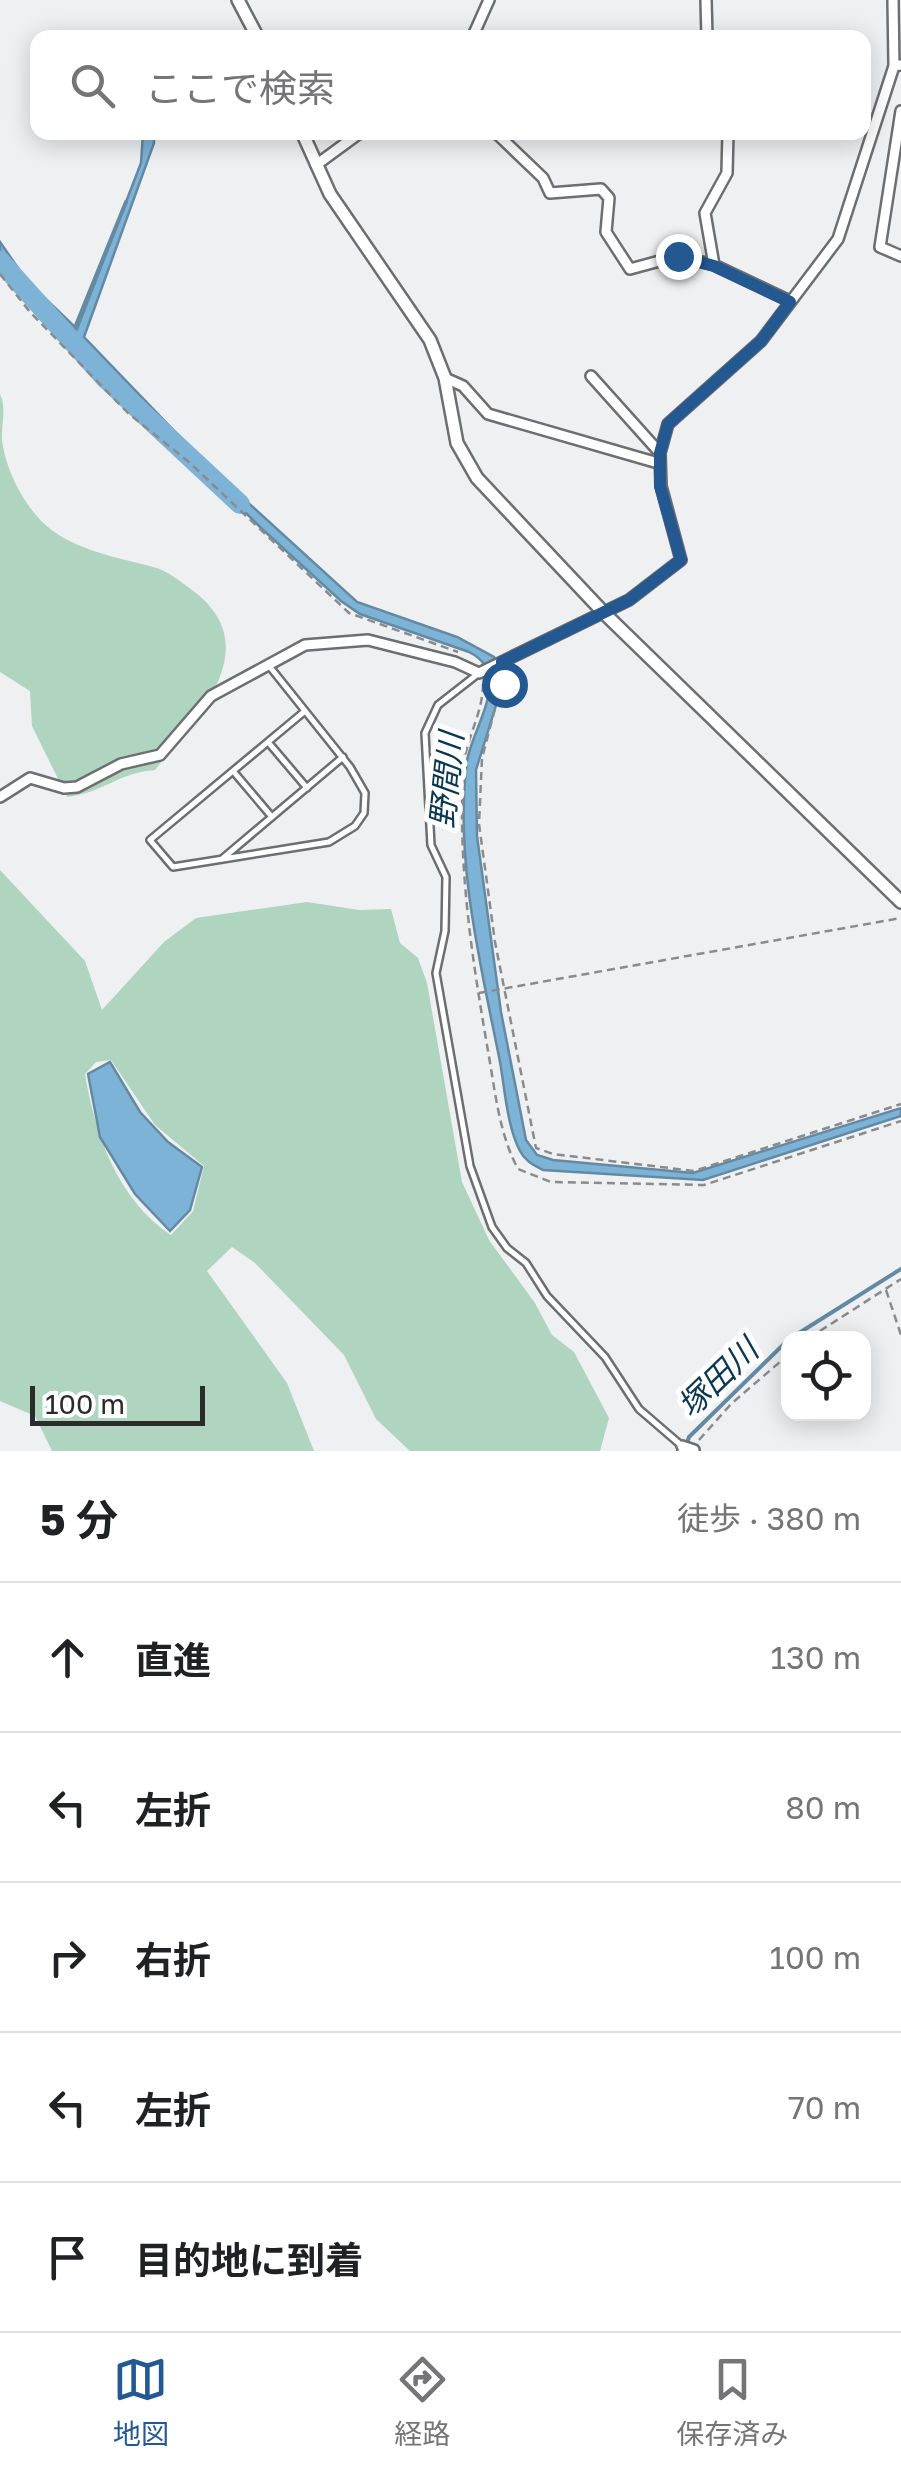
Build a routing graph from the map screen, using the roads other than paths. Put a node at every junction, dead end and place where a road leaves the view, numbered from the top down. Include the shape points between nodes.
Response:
1 (238, 0) edge
2 (489, 0) edge
3 (706, 0) edge
4 (894, 0) edge
5 (254, 30) edge
6 (476, 30) edge
7 (707, 30) edge
8 (897, 65) edge
9 (901, 111) edge
10 (306, 140) edge
11 (350, 140) edge
12 (503, 140) edge
13 (728, 140) edge
14 (316, 164) junction
15 (901, 256) edge
16 (714, 266) junction
17 (790, 302) junction
18 (591, 376) dead end
19 (445, 378) junction
20 (659, 458) junction
21 (603, 612) junction
22 (266, 663) junction
23 (479, 673) junction
24 (305, 711) junction
25 (268, 742) junction
26 (342, 757) junction
27 (233, 771) junction
28 (307, 788) junction
29 (0, 797) edge
30 (272, 817) junction
31 (220, 861) junction
32 (901, 902) edge
33 (681, 1448) edge
34 (695, 1451) edge

1 - 5 street
2 - 6 street
3 - 7 street
4 - 8 street
8 - 17 street via 838,239
9 - 15 street via 880,246
10 - 14 street
11 - 14 street
12 - 16 street via 550,193 602,188 609,198 606,232 630,268 678,256
13 - 16 street via 728,173 705,213
14 - 19 street via 430,340
16 - 17 street
17 - 20 street via 761,341 668,424
18 - 20 street
19 - 20 street via 463,386 488,414
19 - 21 street via 465,460
20 - 21 street via 681,560 653,586
21 - 23 street
21 - 32 street
22 - 23 street via 305,644 368,640
22 - 24 lane
22 - 29 street via 211,696 160,755 121,764 77,787 30,778
23 - 33 lane via 438,705 424,733 431,846 446,877 436,973 470,1166 492,1227 507,1248 605,1357 638,1409
24 - 25 lane
24 - 26 lane
25 - 27 lane
25 - 28 lane
26 - 28 lane
26 - 31 lane via 365,794 355,826 329,842
27 - 30 lane
27 - 31 lane via 150,840 177,869
28 - 30 lane
30 - 31 lane
33 - 34 street

